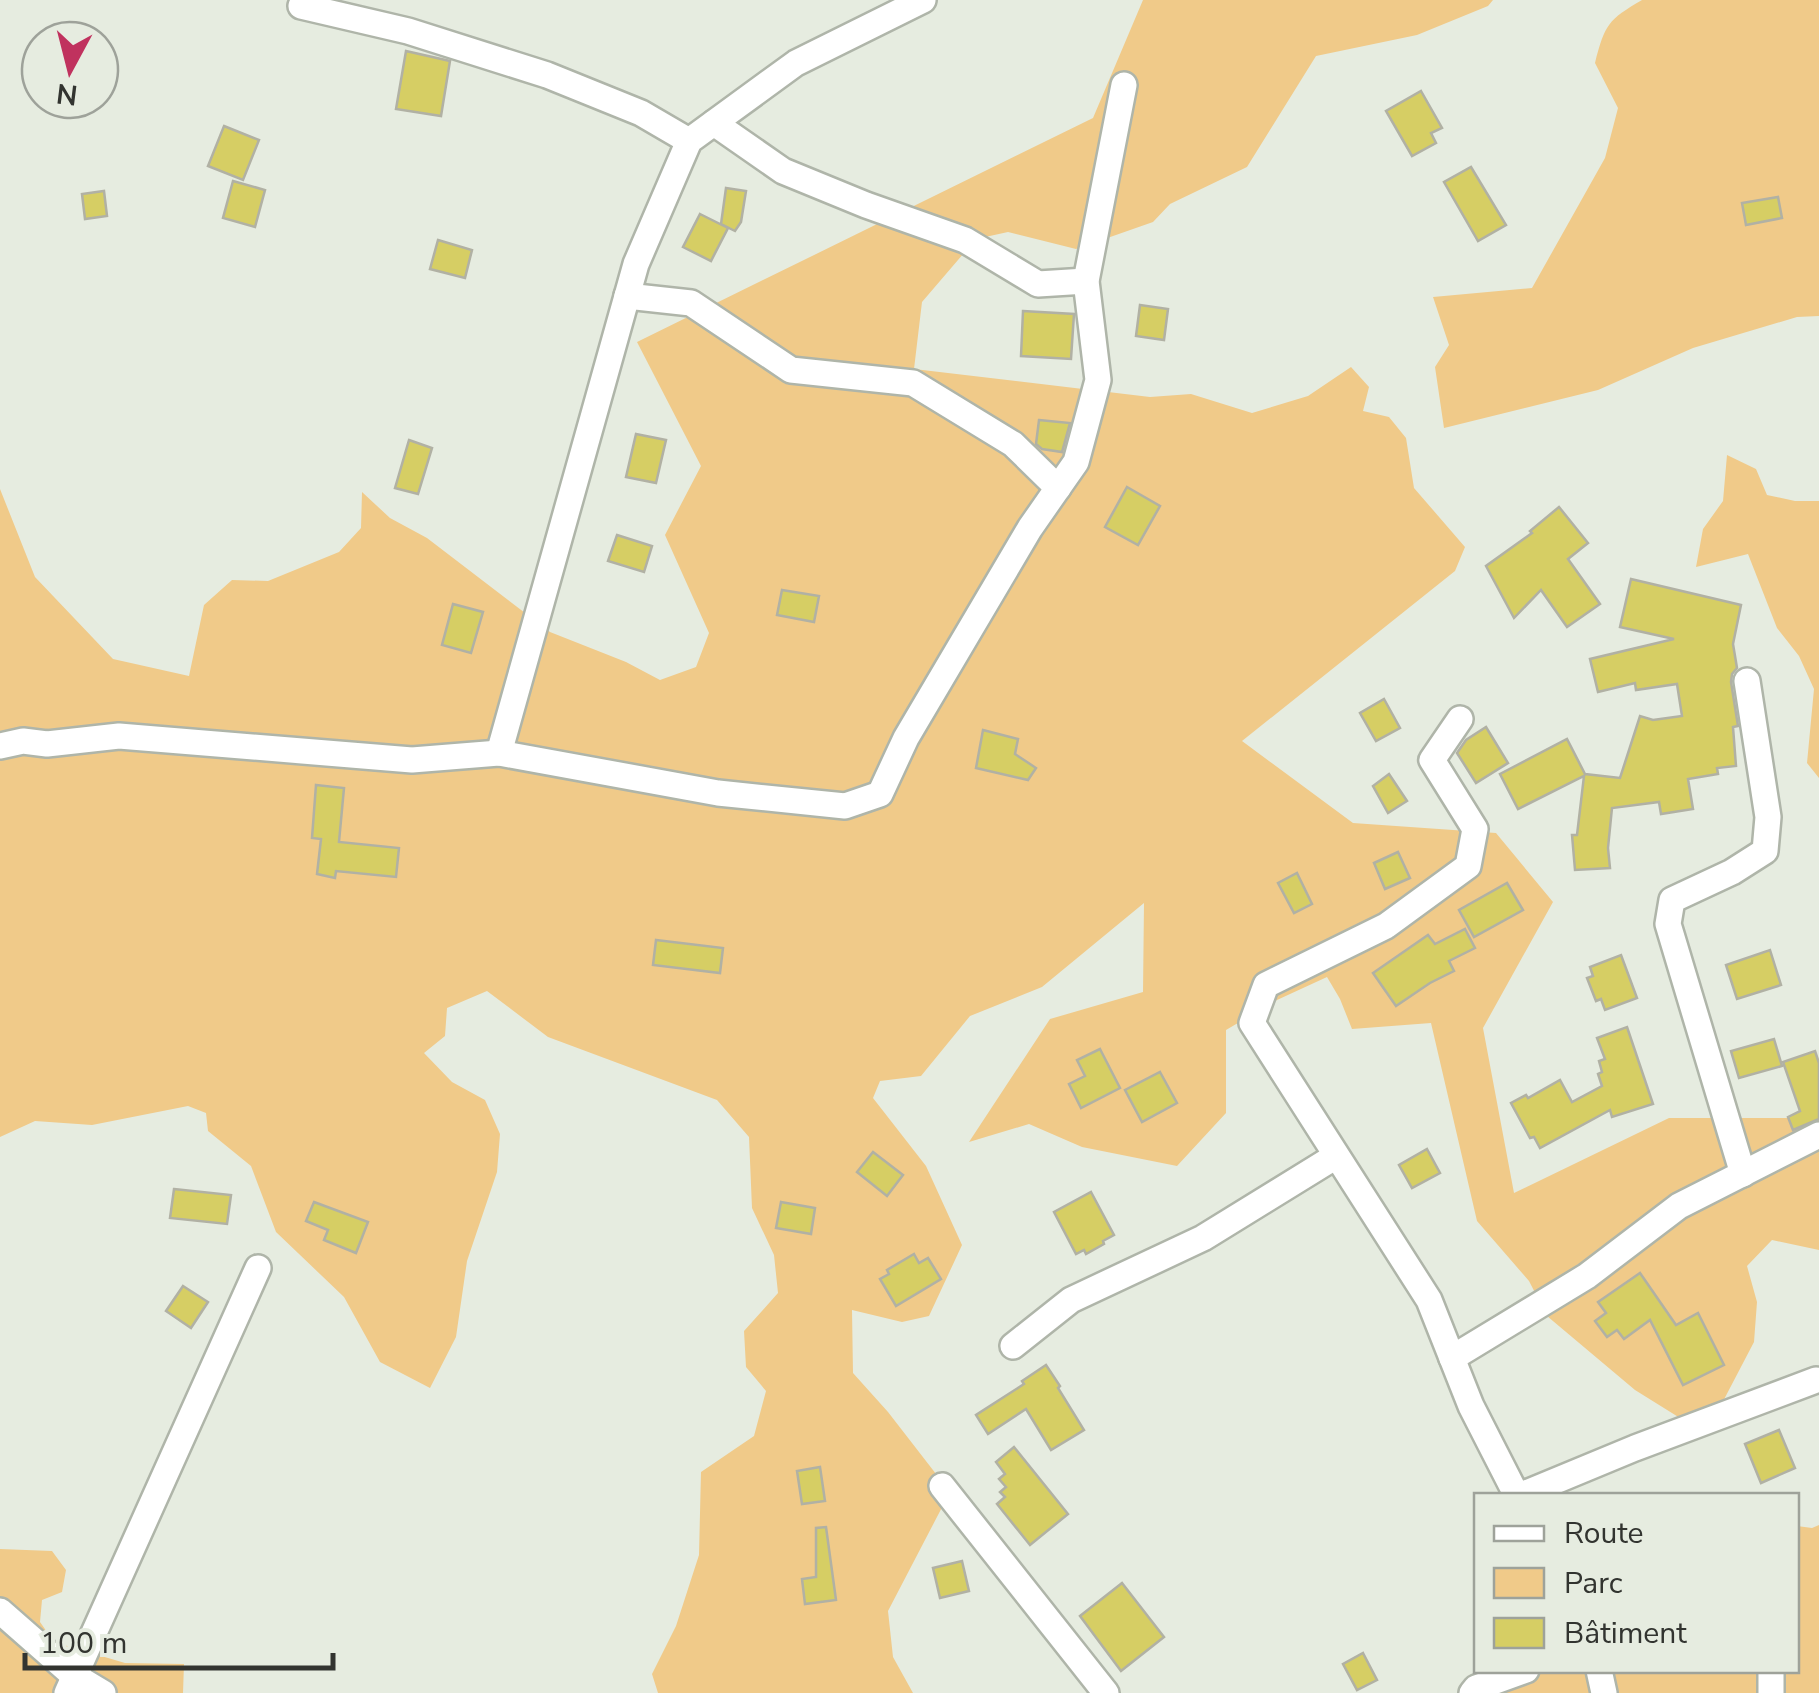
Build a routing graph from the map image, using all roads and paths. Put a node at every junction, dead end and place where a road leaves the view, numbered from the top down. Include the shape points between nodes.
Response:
1 (923, 0) edge
2 (301, 6) dead end
3 (1124, 85) dead end
4 (714, 123) junction
5 (688, 141) junction
6 (1086, 281) junction
7 (627, 296) junction
8 (1058, 488) junction
9 (1747, 681) dead end
10 (1460, 719) dead end
11 (0, 746) edge
12 (499, 753) junction
13 (1819, 1135) edge
14 (1336, 1156) junction
15 (1743, 1174) junction
16 (258, 1268) dead end
17 (1014, 1346) dead end
18 (1452, 1358) junction
19 (1816, 1380) dead end
20 (942, 1486) dead end
21 (1516, 1493) edge
22 (1525, 1493) edge
23 (0, 1611) edge
24 (1518, 1673) edge
25 (70, 1684) edge
26 (102, 1693) edge
27 (1106, 1693) edge
28 (1472, 1693) edge

1 - 4 street via 796,63
2 - 5 street via 547,74 641,112
3 - 6 street
4 - 5 street
4 - 6 street via 783,172 965,240 1038,284
5 - 7 street
6 - 8 street via 1098,380 1076,462
7 - 8 street via 691,303 791,370 912,384 1013,444
7 - 12 street
8 - 12 street via 906,738 880,794 845,806 718,793
9 - 15 street via 1768,816 1765,851 1672,900 1668,924
10 - 14 street via 1432,760 1475,829 1468,866 1386,926 1266,985 1252,1024
11 - 12 street via 120,736 412,760
13 - 15 street
14 - 17 street via 1203,1238 1070,1300
14 - 18 street via 1429,1300
15 - 18 street via 1679,1206 1587,1276
16 - 25 street
18 - 21 street
19 - 22 street
20 - 27 street
23 - 25 street
24 - 28 street
25 - 26 street

